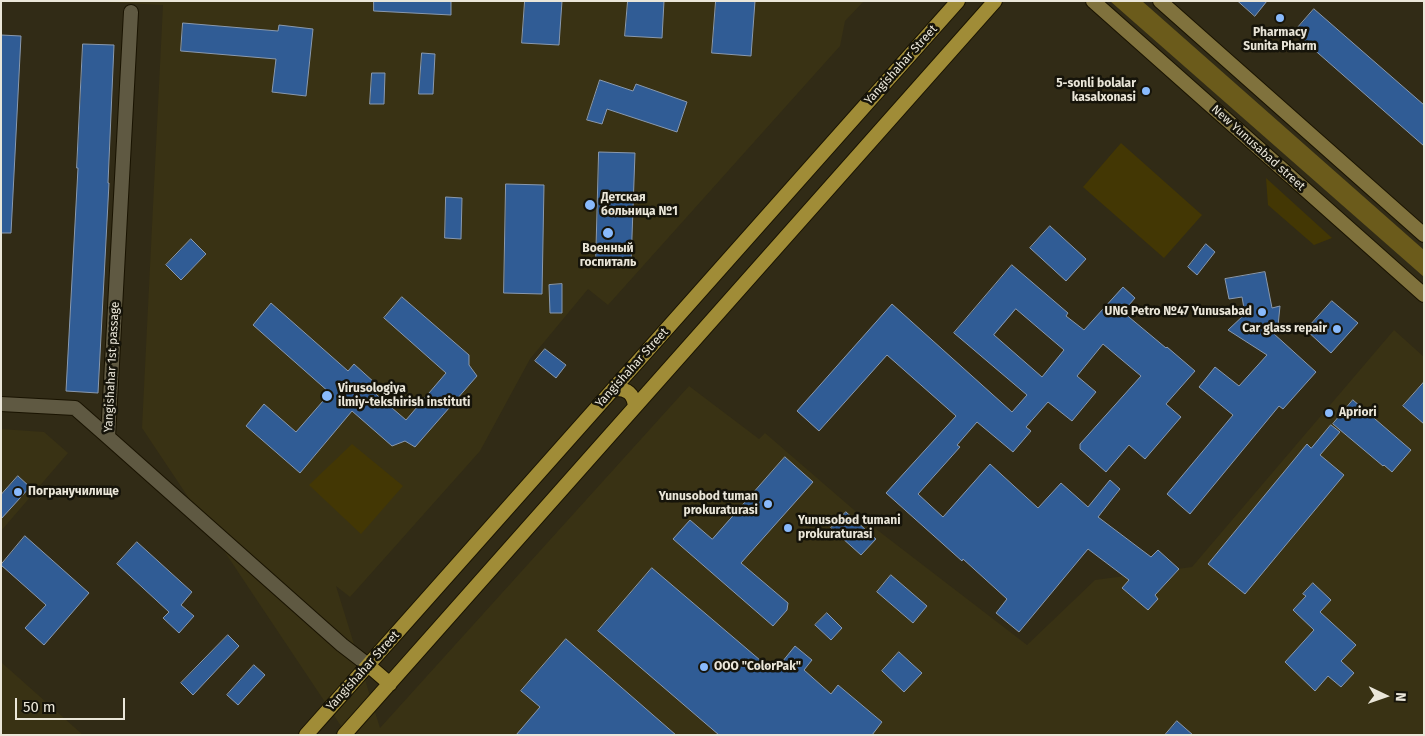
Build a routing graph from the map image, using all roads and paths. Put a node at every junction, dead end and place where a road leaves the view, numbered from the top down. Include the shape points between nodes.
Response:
1 (958, 1) edge
2 (995, 1) edge
3 (1093, 1) edge
4 (1160, 1) edge
5 (130, 12) dead end
6 (1424, 235) edge
7 (1424, 294) edge
8 (614, 389) junction
9 (1, 404) edge
10 (635, 407) junction
11 (108, 438) junction
12 (368, 665) junction
13 (390, 684) junction
14 (306, 735) edge
15 (344, 735) edge

1 - 8 main road, Yangishahar Street
2 - 10 main road
3 - 7 main road, New Yunusabad street
4 - 6 main road
5 - 11 street, Yangishahar 1st passage
8 - 10 main road via 630,393
8 - 12 main road, Yangishahar Street
9 - 11 street via 75,408
10 - 13 main road
11 - 12 street, Yangishahar 1st passage
12 - 13 main road
12 - 14 main road, Yangishahar Street
13 - 15 main road

